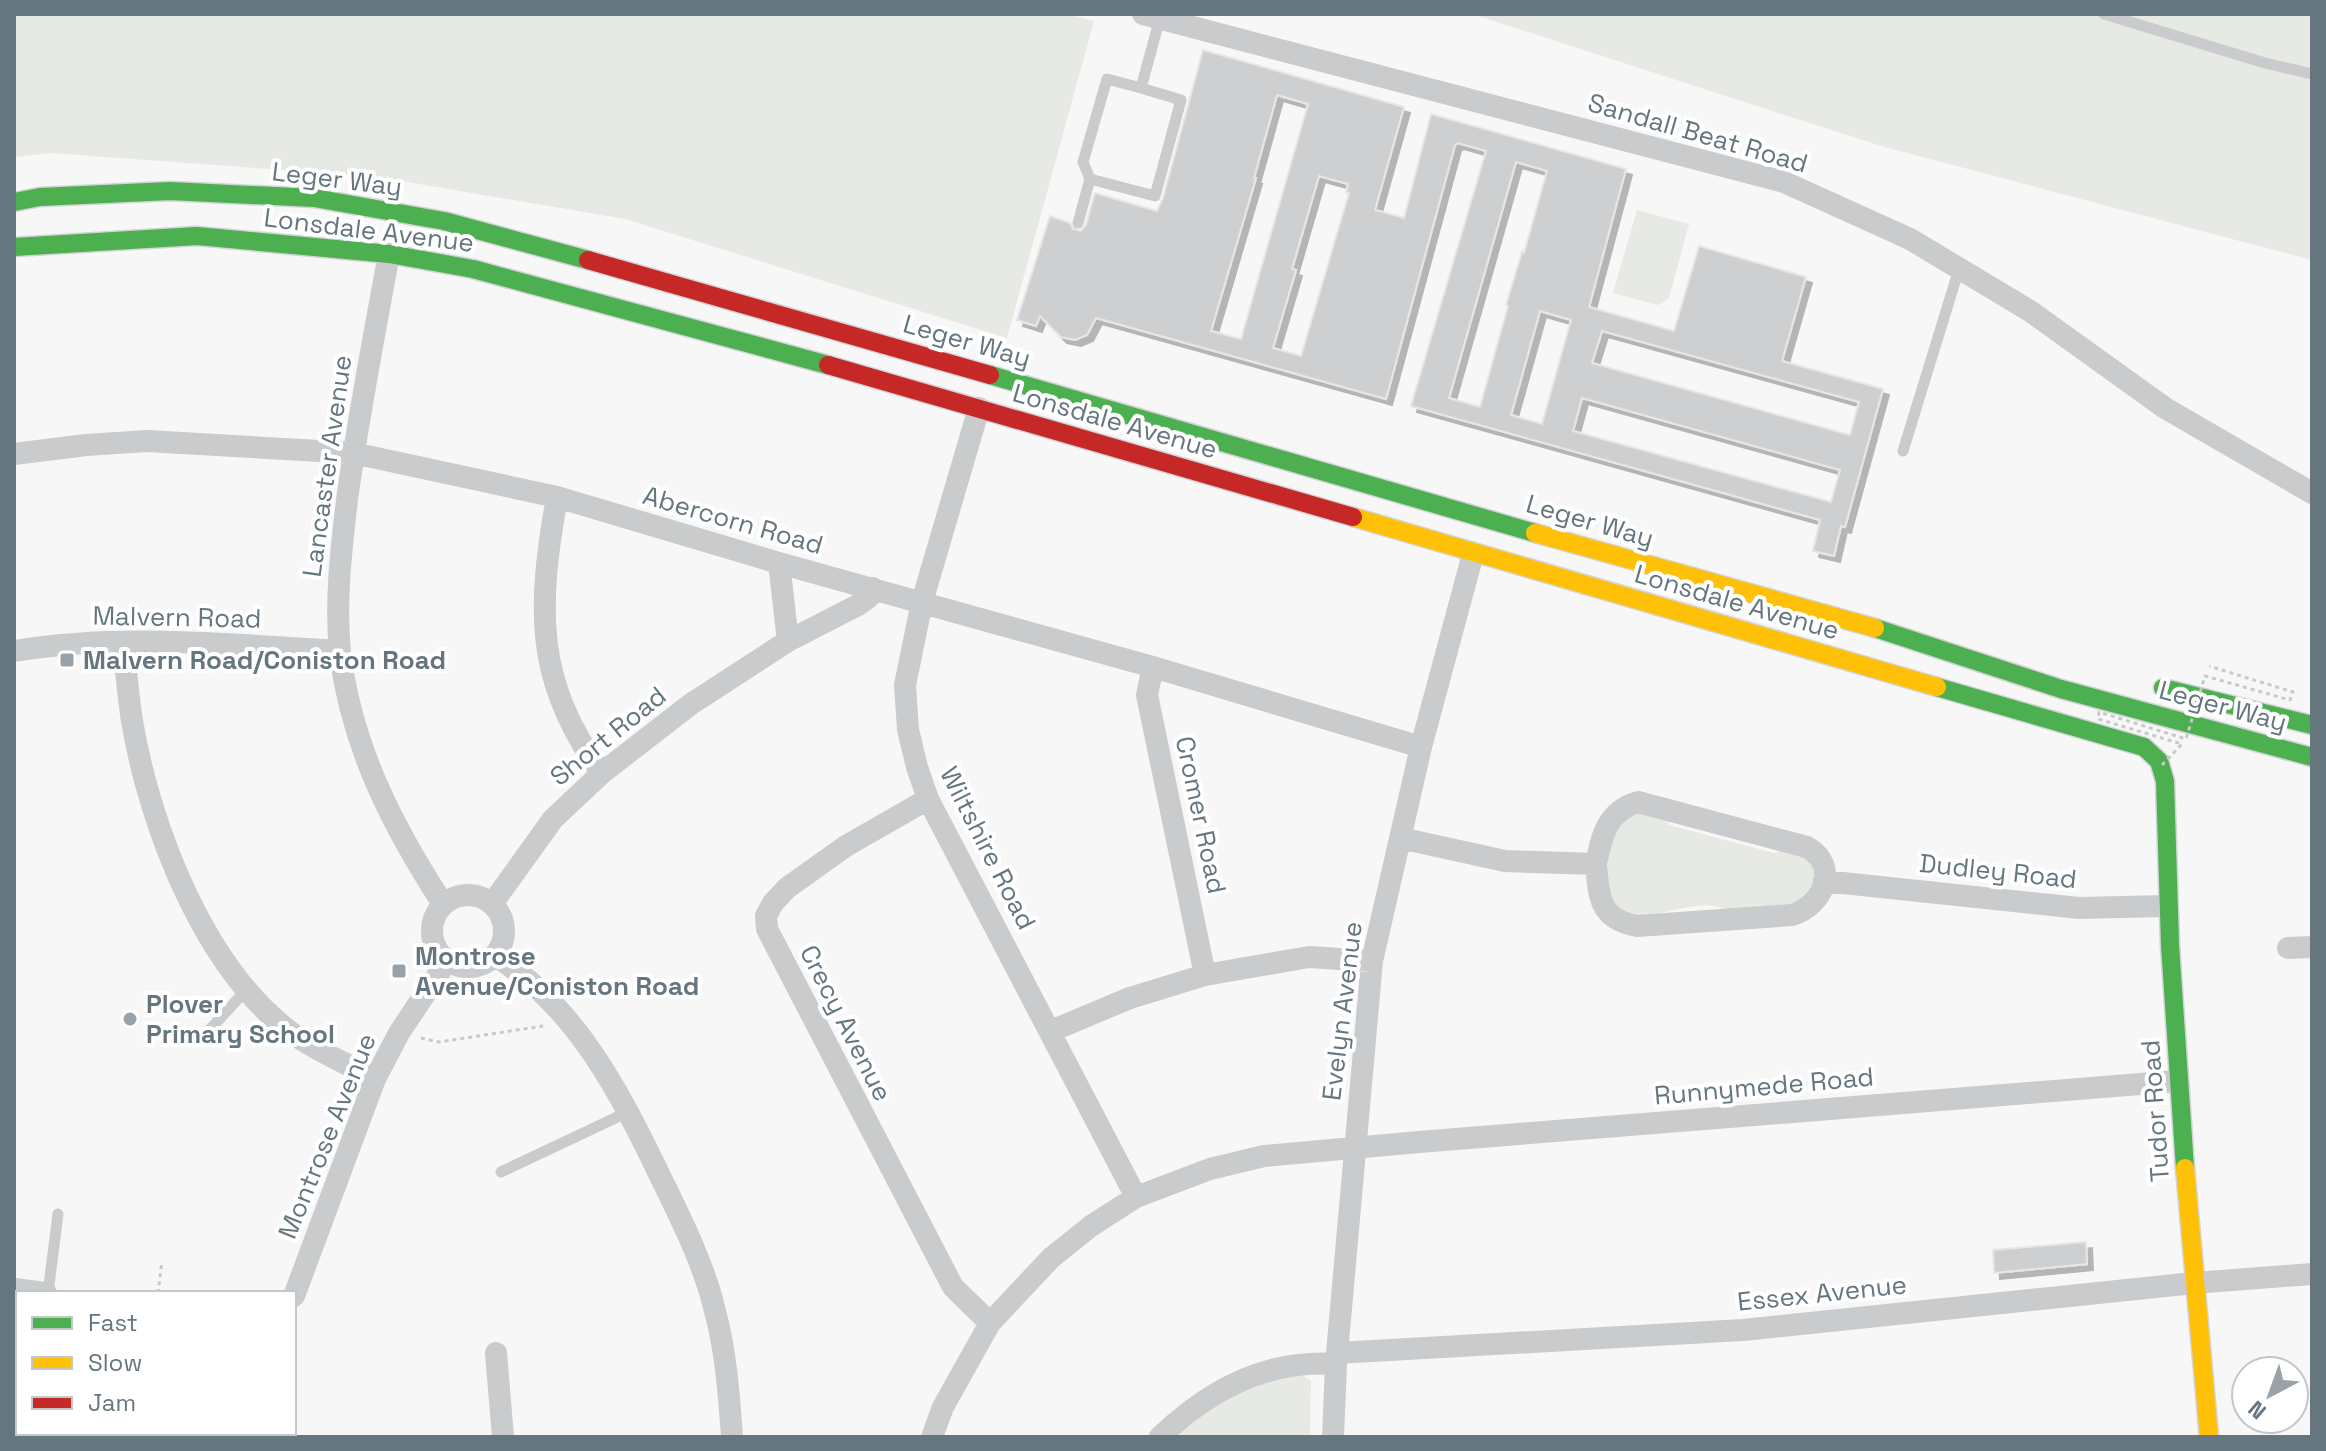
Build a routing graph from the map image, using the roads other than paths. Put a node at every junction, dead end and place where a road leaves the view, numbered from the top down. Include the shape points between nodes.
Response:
1 (2104, 14) edge
2 (1151, 16) edge
3 (2312, 74) edge
4 (1141, 88) junction
5 (1090, 179) junction
6 (14, 202) edge
7 (1078, 223) dead end
8 (14, 247) edge
9 (389, 254) junction
10 (1959, 269) junction
11 (979, 408) junction
12 (1903, 451) dead end
13 (353, 453) junction
14 (14, 454) edge
15 (2312, 493) edge
16 (557, 497) junction
17 (1473, 554) junction
18 (779, 563) junction
19 (873, 588) junction
20 (922, 602) junction
21 (1891, 633) junction
22 (788, 641) junction
23 (123, 642) junction
24 (14, 651) edge
25 (340, 651) junction
26 (2017, 656) dead end
27 (1153, 667) junction
28 (2139, 682) dead end
29 (2312, 725) edge
30 (1421, 747) junction
31 (2312, 757) edge
32 (602, 773) junction
33 (2163, 773) joint
34 (928, 799) junction
35 (1400, 838) junction
36 (1596, 864) junction
37 (1824, 881) junction
38 (443, 904) junction
39 (492, 904) junction
40 (2167, 906) junction
41 (2312, 947) edge
42 (2288, 948) dead end
43 (495, 956) junction
44 (447, 961) junction
45 (1372, 961) junction
46 (1205, 975) junction
47 (246, 990) junction
48 (1051, 1031) junction
49 (204, 1036) dead end
50 (375, 1079) junction
51 (2177, 1081) junction
52 (629, 1112) junction
53 (1354, 1148) junction
54 (501, 1172) dead end
55 (1136, 1197) junction
56 (58, 1214) dead end
57 (2312, 1274) edge
58 (2194, 1283) junction
59 (47, 1291) edge
60 (296, 1291) edge
61 (990, 1323) junction
62 (496, 1353) dead end
63 (1336, 1358) junction
64 (503, 1437) edge
65 (732, 1437) edge
66 (932, 1437) edge
67 (1160, 1437) edge
68 (1333, 1437) edge
69 (2209, 1437) edge

1 - 3 lane
2 - 4 lane
2 - 10 street, Sandall Beat Road via 1784,182 1910,239
4 - 5 lane via 1107,79 1083,162
4 - 5 lane via 1181,100 1155,196
5 - 7 lane
6 - 21 main road, Leger Way via 184,192 314,198 444,221
8 - 9 main road, Lonsdale Avenue via 197,236
9 - 11 main road, Lonsdale Avenue via 489,273
9 - 13 street, Lancaster Avenue
10 - 12 lane
10 - 15 street, Sandall Beat Road via 2030,311 2165,408
11 - 17 main road, Lonsdale Avenue
11 - 20 street, Wiltshire Road
13 - 14 street, Abercorn Road via 147,441
13 - 16 street, Abercorn Road
13 - 25 street, Lancaster Avenue via 338,573
16 - 18 street, Abercorn Road
16 - 32 street via 545,570 544,628 559,695 573,730
17 - 30 street, Evelyn Avenue
17 - 33 main road, Lonsdale Avenue via 2144,747 2156,754
18 - 19 street, Abercorn Road
18 - 22 street
19 - 20 street, Abercorn Road
19 - 22 street, Short Road via 858,605
20 - 27 street, Abercorn Road
20 - 34 street, Wiltshire Road via 905,706
21 - 26 main road, Leger Way
21 - 31 main road, Leger Way via 2061,689
22 - 32 street, Short Road via 691,704
23 - 24 street, Malvern Road
23 - 25 street, Malvern Road
23 - 47 street via 132,721 167,845 192,904
25 - 38 street, Lancaster Avenue via 357,732 372,773 405,846
27 - 30 street, Abercorn Road
27 - 46 street, Cromer Road via 1147,695
28 - 29 main road, Leger Way
30 - 35 street, Evelyn Avenue
32 - 39 street, Short Road via 553,819
33 - 40 main road, Tudor Road
34 - 48 street, Wiltshire Road
34 - 61 street, Crecy Avenue via 846,846 787,888 766,916 767,929 953,1287
35 - 36 street via 1505,861
35 - 45 street, Evelyn Avenue
36 - 37 street via 1605,910 1637,926 1792,915 1813,905
36 - 37 street via 1608,821 1638,802 1807,847 1821,860
37 - 40 street, Dudley Road via 2079,908
38 - 39 street via 466,895
38 - 44 street via 431,933
39 - 43 street via 504,929
40 - 51 main road, Tudor Road
41 - 42 street
43 - 44 street via 469,968
43 - 52 street via 571,1023
44 - 50 street, Montrose Avenue
45 - 46 street via 1309,957
45 - 53 street, Evelyn Avenue
46 - 48 street via 1130,998
47 - 49 lane
47 - 50 street via 299,1038
48 - 55 street, Wiltshire Road
50 - 60 street, Montrose Avenue
51 - 53 street, Runnymede Road
51 - 58 main road, Tudor Road
52 - 54 lane
52 - 65 street via 704,1275 721,1340
53 - 55 street, Runnymede Road via 1264,1156 1210,1169
53 - 63 street, Evelyn Avenue
55 - 61 street, Runnymede Road via 1051,1258
56 - 59 lane
57 - 58 street, Essex Avenue
58 - 63 street, Essex Avenue via 1743,1330
58 - 69 main road, Tudor Road
61 - 66 street, Runnymede Road
62 - 64 street
63 - 67 street, Essex Avenue via 1251,1375 1224,1387
63 - 68 street, Evelyn Avenue

